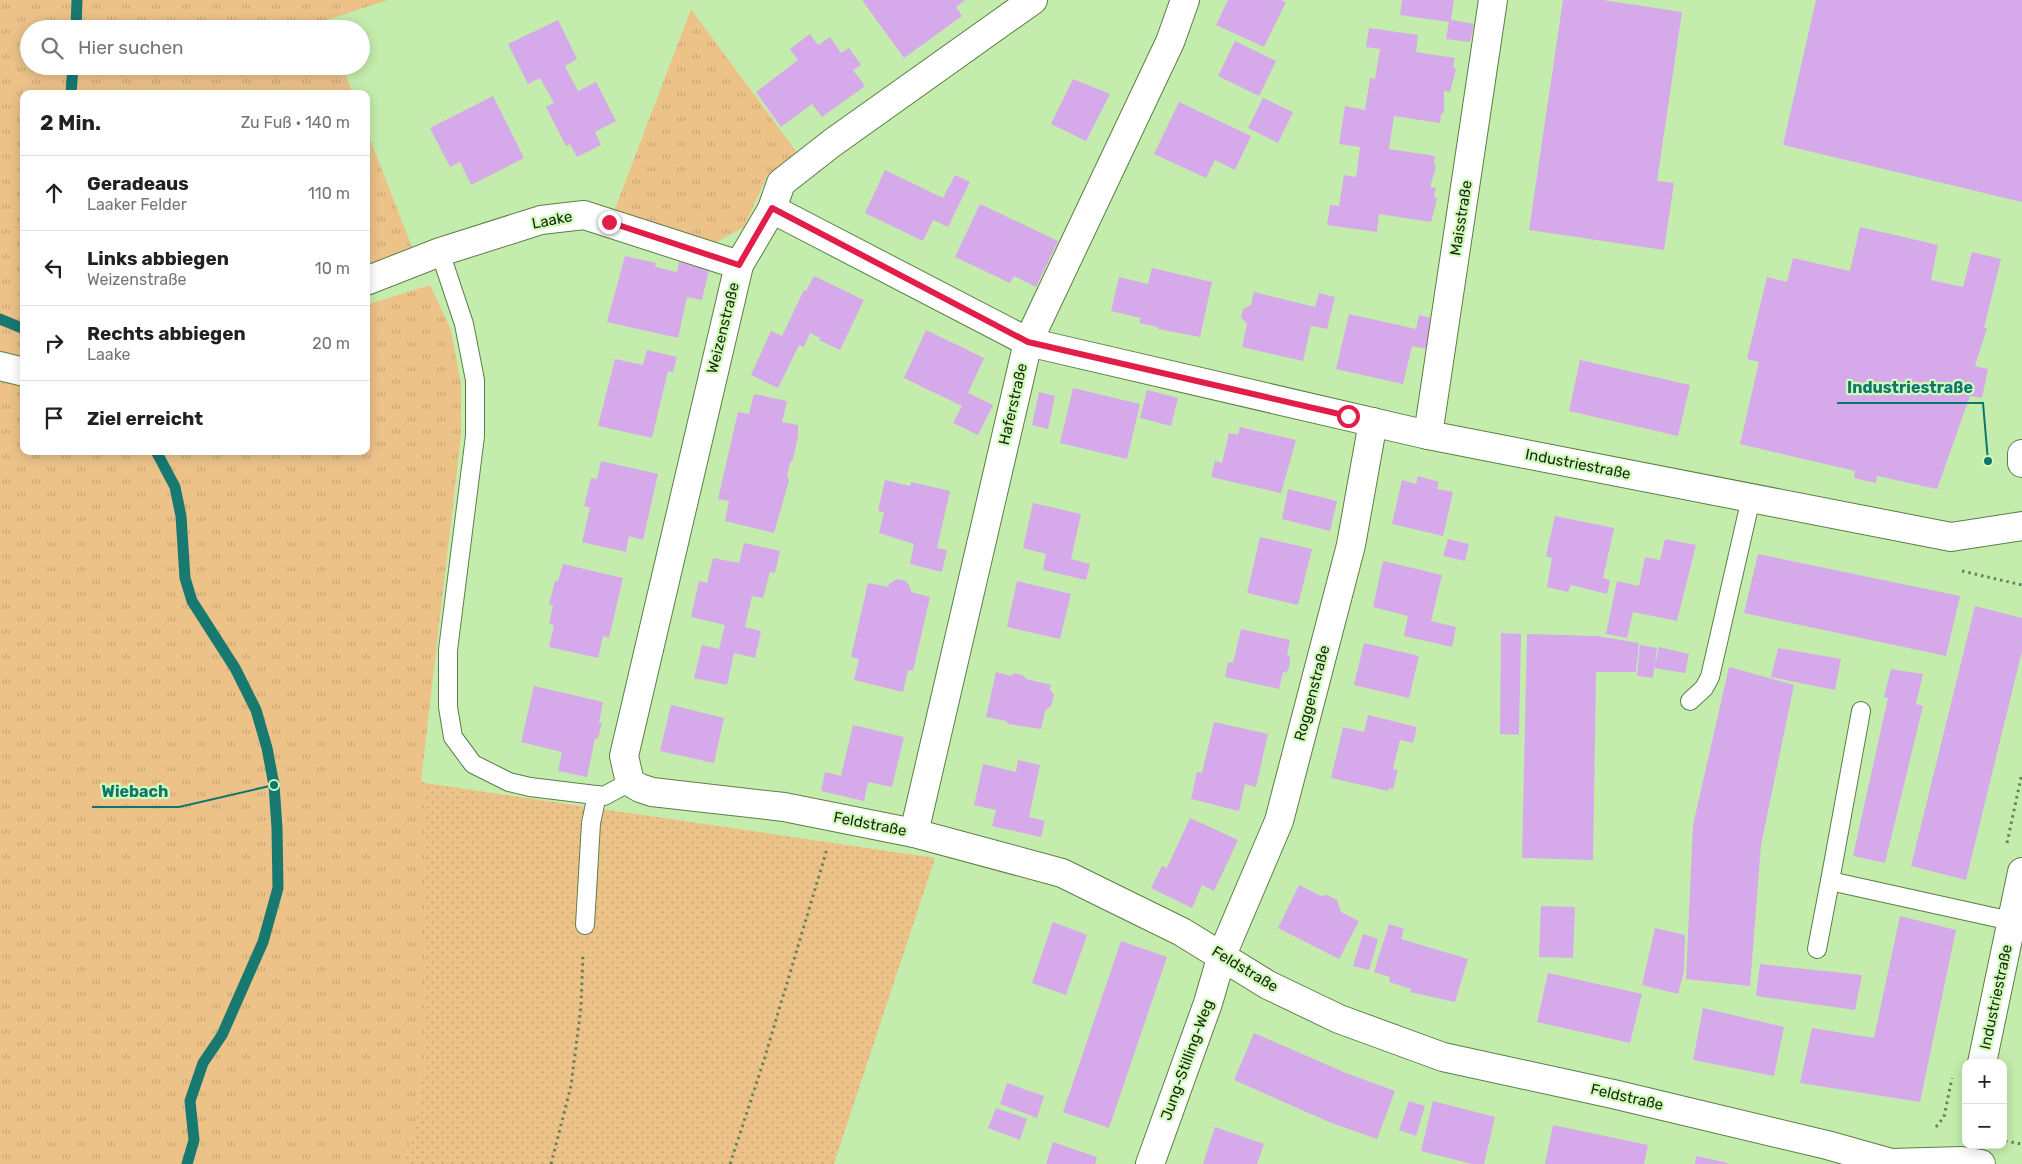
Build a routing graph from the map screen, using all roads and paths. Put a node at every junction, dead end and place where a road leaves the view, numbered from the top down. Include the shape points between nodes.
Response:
1 (1033, 0) edge
2 (1184, 0) edge
3 (1493, 0) edge
4 (772, 208) junction
5 (440, 252) junction
6 (739, 265) junction
7 (370, 279) edge
8 (1028, 342) junction
9 (0, 366) edge
10 (20, 371) edge
11 (1373, 422) junction
12 (1428, 435) junction
13 (2022, 454) edge
14 (2022, 463) edge
15 (1751, 498) junction
16 (2022, 526) edge
17 (1690, 700) dead end
18 (1862, 711) dead end
19 (630, 782) junction
20 (597, 795) junction
21 (914, 833) junction
22 (827, 850) dead end
23 (2022, 872) edge
24 (1830, 881) junction
25 (2012, 921) junction
26 (584, 925) joint
27 (1817, 949) dead end
28 (1222, 955) junction
29 (1983, 1059) edge
30 (1944, 1118) dead end
31 (1932, 1131) dead end
32 (2007, 1141) edge
33 (2022, 1144) edge
34 (1969, 1156) edge
35 (551, 1164) edge
36 (730, 1164) edge
37 (1150, 1164) edge
38 (1891, 1164) edge

1 - 4 street, Weizenstraße via 832,143 782,183
2 - 8 street, Haferstraße via 1170,42
3 - 12 street, Maisstraße
4 - 6 street, Weizenstraße
4 - 8 street, Industriestraße
5 - 6 street, Laake via 541,220 584,215
5 - 7 street, Laake
5 - 20 lane via 464,324 475,380 475,436 448,650 448,707 453,737 473,764 509,782
6 - 19 street, Weizenstraße via 624,756
8 - 11 street, Industriestraße
8 - 21 street, Haferstraße
9 - 10 street
11 - 12 street, Industriestraße
11 - 28 street, Roggenstraße via 1351,545 1279,821
12 - 15 street, Industriestraße
13 - 14 street
15 - 16 street, Industriestraße via 1951,536
15 - 17 lane via 1710,677 1704,688
18 - 24 lane
19 - 20 lane via 604,796
19 - 21 street, Feldstraße via 652,792 784,807
20 - 26 lane via 591,823
21 - 28 street, Feldstraße via 1062,873
22 - 36 path
23 - 25 street, Industriestraße
24 - 25 lane
24 - 27 lane
25 - 29 street, Industriestraße
26 - 35 path via 581,1007 571,1086
28 - 37 street, Jung-Stilling-Weg
28 - 38 street, Feldstraße via 1268,985 1339,1019 1443,1057 1826,1145
30 - 31 path
32 - 33 path
34 - 38 street, Feldstraße

